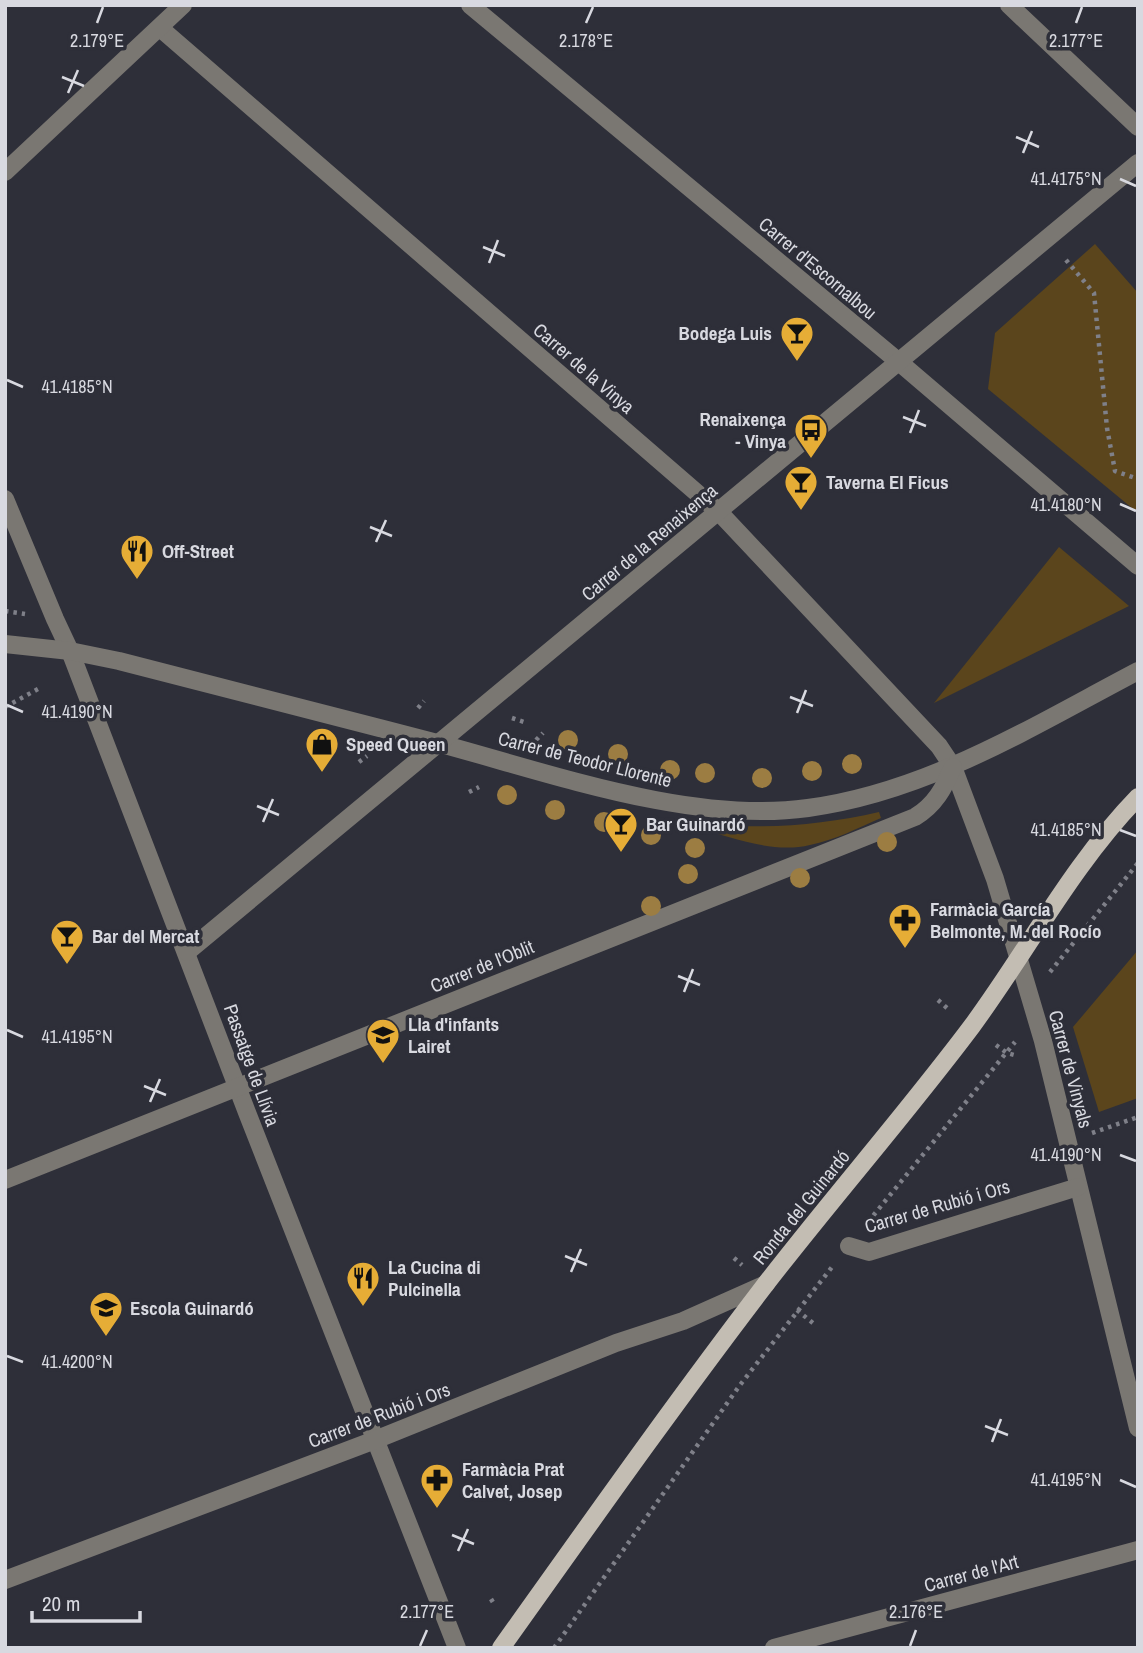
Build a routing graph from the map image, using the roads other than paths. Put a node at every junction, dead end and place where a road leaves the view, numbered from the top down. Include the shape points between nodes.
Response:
1 (183, 5) edge
2 (470, 5) edge
3 (1009, 5) edge
4 (160, 28) junction
5 (1138, 127) edge
6 (1138, 163) edge
7 (5, 173) edge
8 (899, 362) junction
9 (5, 499) edge
10 (719, 512) junction
11 (1138, 566) edge
12 (5, 643) edge
13 (70, 652) junction
14 (1138, 671) edge
15 (439, 744) junction
16 (953, 767) junction
17 (1138, 797) edge
18 (187, 952) junction
19 (1018, 958) junction
20 (238, 1086) junction
21 (5, 1180) edge
22 (1078, 1186) junction
23 (849, 1246) road end
24 (766, 1284) junction
25 (1138, 1428) edge
26 (375, 1440) junction
27 (1138, 1550) edge
28 (5, 1580) edge
29 (457, 1648) edge
30 (501, 1648) edge
31 (774, 1648) edge

1 - 4 street
2 - 8 street, Carrer d'Escornalbou
3 - 5 street
4 - 7 street
4 - 10 street, Carrer de la Vinya
6 - 8 street, Carrer de la Renaixença
8 - 10 street, Carrer de la Renaixença
8 - 11 street, Carrer d'Escornalbou
9 - 13 street, Passatge de Llívia
10 - 15 street, Carrer de la Renaixença
10 - 16 street, Carrer de la Vinya via 923,727
12 - 13 street, Carrer de Teodor Llorente
13 - 15 street, Carrer de Teodor Llorente
13 - 18 street, Passatge de Llívia
14 - 16 street, Carrer de Teodor Llorente
15 - 16 street, Carrer de Teodor Llorente via 649,798 737,810 844,802
15 - 18 street, Carrer de la Renaixença
16 - 19 street, Carrer de Vinyals via 995,879
16 - 20 street, Carrer de l'Oblit via 943,791 915,817
17 - 19 main road, Ronda del Guinardó via 1082,864
18 - 20 street, Passatge de Llívia
19 - 22 street, Carrer de Vinyals
19 - 24 main road, Ronda del Guinardó via 972,1026
20 - 21 street, Carrer de l'Oblit
20 - 26 street, Passatge de Llívia
22 - 23 street, Carrer de Rubió i Ors via 869,1252
22 - 25 street, Carrer de Vinyals
24 - 26 street, Carrer de Rubió i Ors via 683,1321 616,1343
24 - 30 main road, Ronda del Guinardó
26 - 28 street, Carrer de Rubió i Ors
26 - 29 street, Passatge de Llívia
27 - 31 street, Carrer de l'Art

